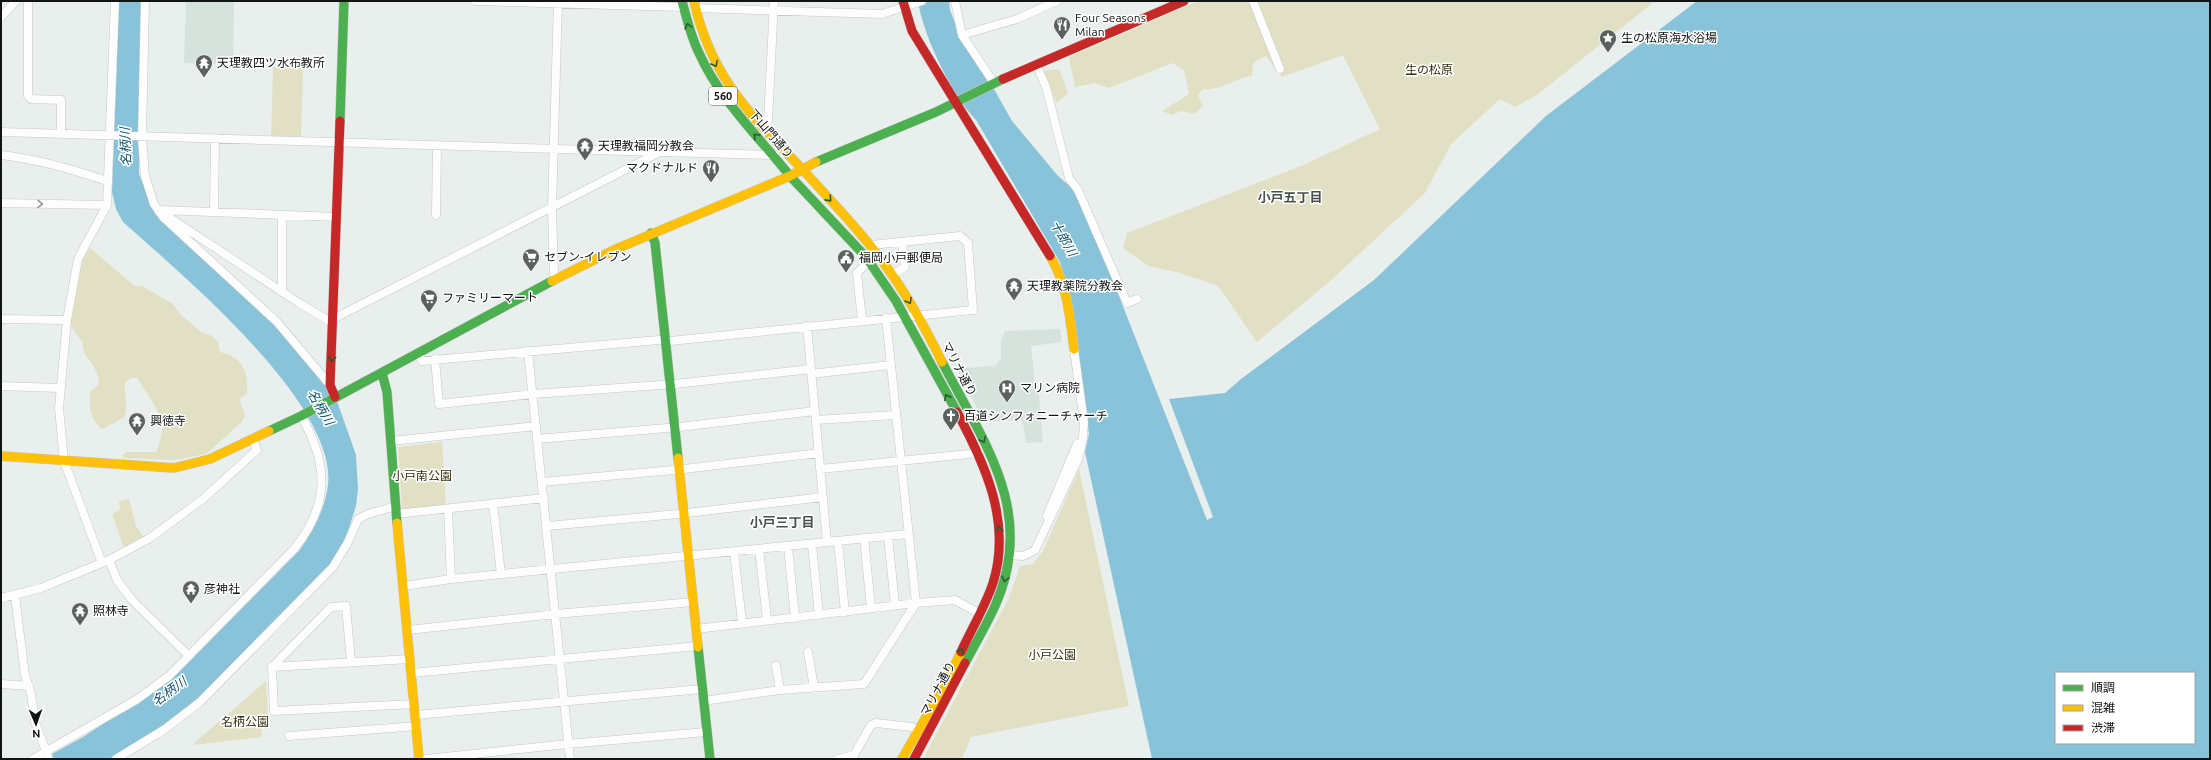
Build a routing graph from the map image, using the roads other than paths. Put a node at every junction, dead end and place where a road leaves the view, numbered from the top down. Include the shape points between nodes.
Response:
1 (16, 1) edge
2 (28, 1) edge
3 (115, 1) edge
4 (145, 1) edge
5 (344, 1) edge
6 (475, 1) edge
7 (774, 1) edge
8 (894, 1) edge
9 (922, 1) edge
10 (955, 1) edge
11 (1057, 1) edge
12 (1184, 1) edge
13 (1252, 1) edge
14 (558, 2) edge
15 (683, 4) edge
16 (694, 4) edge
17 (904, 5) edge
18 (774, 11) junction
19 (1, 17) edge
20 (962, 35) junction
21 (1036, 64) junction
22 (1280, 69) dead end
23 (994, 83) junction
24 (954, 102) junction
25 (764, 128) junction
26 (1, 132) edge
27 (61, 134) junction
28 (109, 136) junction
29 (142, 138) junction
30 (215, 138) junction
31 (340, 143) junction
32 (438, 145) junction
33 (554, 149) junction
34 (660, 152) junction
35 (1, 155) edge
36 (775, 155) junction
37 (803, 170) junction
38 (790, 176) junction
39 (107, 181) junction
40 (1, 203) edge
41 (107, 205) junction
42 (552, 208) junction
43 (158, 210) junction
44 (214, 212) junction
45 (436, 215) dead end
46 (282, 216) junction
47 (337, 217) junction
48 (651, 233) junction
49 (902, 242) junction
50 (871, 245) junction
51 (868, 261) junction
52 (892, 275) junction
53 (556, 279) junction
54 (282, 292) junction
55 (1137, 299) dead end
56 (918, 315) junction
57 (905, 316) junction
58 (886, 318) junction
59 (1, 319) edge
60 (67, 320) junction
61 (334, 320) junction
62 (862, 320) junction
63 (807, 326) junction
64 (665, 340) junction
65 (1074, 349) joint
66 (528, 351) junction
67 (418, 354) junction
68 (435, 359) junction
69 (890, 364) junction
70 (811, 371) junction
71 (382, 373) junction
72 (670, 384) junction
73 (330, 385) junction
74 (1, 386) edge
75 (59, 388) junction
76 (533, 394) junction
77 (335, 397) junction
78 (815, 411) junction
79 (895, 415) junction
80 (301, 416) junction
81 (816, 420) junction
82 (536, 426) junction
83 (674, 427) junction
84 (537, 439) junction
85 (253, 440) junction
86 (391, 441) junction
87 (979, 453) junction
88 (819, 454) junction
89 (1, 456) edge
90 (900, 460) junction
91 (64, 461) junction
92 (679, 469) junction
93 (820, 469) junction
94 (542, 482) junction
95 (823, 496) junction
96 (544, 498) junction
97 (493, 503) junction
98 (448, 509) junction
99 (396, 510) junction
100 (683, 513) junction
101 (547, 526) junction
102 (908, 534) junction
103 (888, 536) junction
104 (864, 538) junction
105 (827, 542) junction
106 (838, 542) junction
107 (812, 544) junction
108 (788, 546) junction
109 (759, 549) junction
110 (734, 552) junction
111 (1010, 555) junction
112 (688, 556) junction
113 (106, 562) junction
114 (551, 569) junction
115 (501, 574) junction
116 (451, 579) junction
117 (404, 586) junction
118 (15, 596) junction
119 (1, 598) edge
120 (693, 602) junction
121 (916, 603) junction
122 (895, 605) junction
123 (871, 608) junction
124 (845, 612) junction
125 (556, 614) junction
126 (980, 614) junction
127 (819, 615) junction
128 (795, 618) junction
129 (767, 620) junction
130 (742, 622) junction
131 (696, 629) junction
132 (408, 630) junction
133 (698, 646) junction
134 (808, 652) dead end
135 (189, 656) junction
136 (560, 658) junction
137 (410, 659) junction
138 (351, 662) junction
139 (776, 666) dead end
140 (272, 668) junction
141 (412, 673) junction
142 (1, 684) edge
143 (29, 686) junction
144 (814, 687) junction
145 (702, 689) junction
146 (780, 690) junction
147 (703, 701) junction
148 (564, 702) junction
149 (414, 704) junction
150 (416, 715) junction
151 (416, 726) junction
152 (917, 730) junction
153 (706, 732) junction
154 (289, 736) dead end
155 (568, 744) junction
156 (47, 756) edge
157 (33, 759) edge
158 (116, 759) edge
159 (419, 759) edge
160 (426, 759) edge
161 (570, 759) edge
162 (710, 759) edge
163 (838, 759) edge
164 (902, 759) edge
165 (914, 759) edge

1 - 19 street
2 - 27 street via 28,96 30,99 61,100
3 - 28 street
4 - 29 street
5 - 31 street
6 - 14 street
7 - 18 street
8 - 17 street
9 - 17 street
10 - 20 street
11 - 20 street via 1016,19
12 - 21 street
13 - 22 street
14 - 15 street
14 - 33 street
36 -> 15 street, 下山門通り / 560 via 724,98 703,63 691,35
16 - 18 street
16 -> 25 street, 下山門通り / 560 via 712,60 731,92
17 - 18 street via 882,14
17 - 24 street via 912,31
18 - 25 street via 768,121
20 - 23 street
21 - 23 street
21 - 55 street via 1046,87 1069,178 1078,190 1127,303
23 - 24 street
24 - 37 street
24 - 65 street via 1052,259 1062,281
25 - 37 street, 下山門通り / 560
26 - 27 street
27 - 28 street
28 - 29 street
28 - 39 street
29 - 30 street
29 - 43 street via 146,184
30 - 31 street
30 - 44 street
31 - 32 street
31 - 47 street
32 - 33 street
32 - 45 street
33 - 34 street
33 - 42 street
34 - 36 street
34 - 42 street
35 - 39 street via 25,157 64,166
36 - 38 street, 下山門通り / 560
37 - 38 street
37 -> 50 street, マリナ通り
38 - 48 street
38 - 51 street, マリナ通り
39 - 41 street
40 -> 41 street
41 - 60 street via 78,259
42 - 53 street
42 - 61 street
43 - 44 street
43 - 54 street
43 - 73 street via 277,322
44 - 46 street
46 - 47 street
46 - 54 street
47 - 61 street
48 - 53 street
48 - 64 street via 655,243
49 - 50 street
49 - 52 street via 905,267
49 - 56 street via 960,236 968,243 972,310
50 - 52 street, マリナ通り
51 - 57 street, マリナ通り
51 - 62 street via 857,273
52 -> 56 street, マリナ通り
53 - 67 street
54 - 61 street via 326,320
56 - 57 street
56 -> 111 street, マリナ通り via 1003,483 1010,527
57 - 58 street
87 -> 57 street, マリナ通り
58 - 62 street
58 - 69 street
59 - 60 street
60 - 75 street
61 -> 73 street
62 - 63 street
63 - 64 street
63 - 70 street
64 - 66 street
64 - 72 street
65 - 111 street via 1084,422 1079,457 1035,550 1030,554
66 - 68 street
66 - 76 street
67 - 68 street via 422,361
67 - 71 street
68 - 76 street via 439,404
69 - 70 street
69 - 79 street
70 - 72 street
70 - 78 street
71 - 77 street
71 - 86 street via 387,392
72 - 76 street
72 - 83 street
73 - 77 street
74 - 75 street
75 - 91 street
76 - 82 street
77 - 80 street
78 - 81 street
78 - 83 street
79 - 81 street
79 - 90 street
80 - 85 street
80 - 135 street via 312,434 321,459 323,479 320,504 306,534 294,549
81 - 88 street
82 - 84 street
82 - 86 street
83 - 84 street
83 - 92 street
84 - 94 street
85 - 91 street via 210,459 174,468
85 - 113 street via 257,450 203,499 150,538
86 - 99 street
87 - 90 street
126 -> 87 street, マリナ通り via 993,583 1000,541 997,511
88 - 92 street
88 - 93 street
89 - 91 street
90 - 93 street
90 - 102 street
91 - 113 street
92 - 94 street
92 - 100 street
93 - 95 street
94 - 96 street
95 - 100 street
95 - 105 street
96 - 97 street
96 - 101 street
97 - 98 street
97 - 115 street
98 - 99 street
98 - 116 street
99 - 117 street
99 - 158 street via 368,514 358,519 334,567 200,702 165,729
100 - 101 street
100 - 112 street
101 - 114 street
102 - 103 street
102 - 121 street
103 - 104 street
103 - 122 street
104 - 106 street
104 - 123 street
105 - 106 street
105 - 107 street
106 - 124 street
107 - 108 street
107 - 127 street
108 - 109 street
108 - 128 street
109 - 110 street
109 - 129 street
110 - 112 street
110 - 130 street
111 -> 165 street, マリナ通り via 996,606
112 - 114 street
112 - 120 street
113 - 118 street
113 - 135 street via 132,600
114 - 115 street
114 - 125 street
115 - 116 street
116 - 117 street
117 - 132 street
118 - 119 street
118 - 143 street via 25,675
120 - 125 street
120 - 131 street
121 - 122 street
121 - 126 street via 955,600
121 - 144 street via 864,684
122 - 123 street
123 - 124 street
124 - 127 street
125 - 132 street
125 - 136 street
152 -> 126 street, マリナ通り via 949,677
127 - 128 street
128 - 129 street
129 - 130 street
130 - 131 street
131 - 133 street
132 - 137 street
133 - 136 street
133 - 145 street
134 - 144 street
135 - 156 street via 169,676 136,700
136 - 141 street
136 - 148 street
137 - 138 street
137 - 141 street
138 - 140 street
138 - 140 street via 346,606 331,607
139 - 146 street
140 - 149 street via 274,711
141 - 149 street
142 - 143 street
143 - 156 street via 35,722
144 - 146 street
145 - 147 street
145 - 148 street
146 - 147 street
147 - 153 street
148 - 150 street
148 - 155 street
149 - 150 street
150 - 151 street
151 - 154 street
151 - 159 street
152 - 163 street via 912,727 876,723 871,725 854,756
152 - 164 street, マリナ通り
153 - 155 street
153 - 162 street
155 - 160 street
155 - 161 street
156 - 157 street

